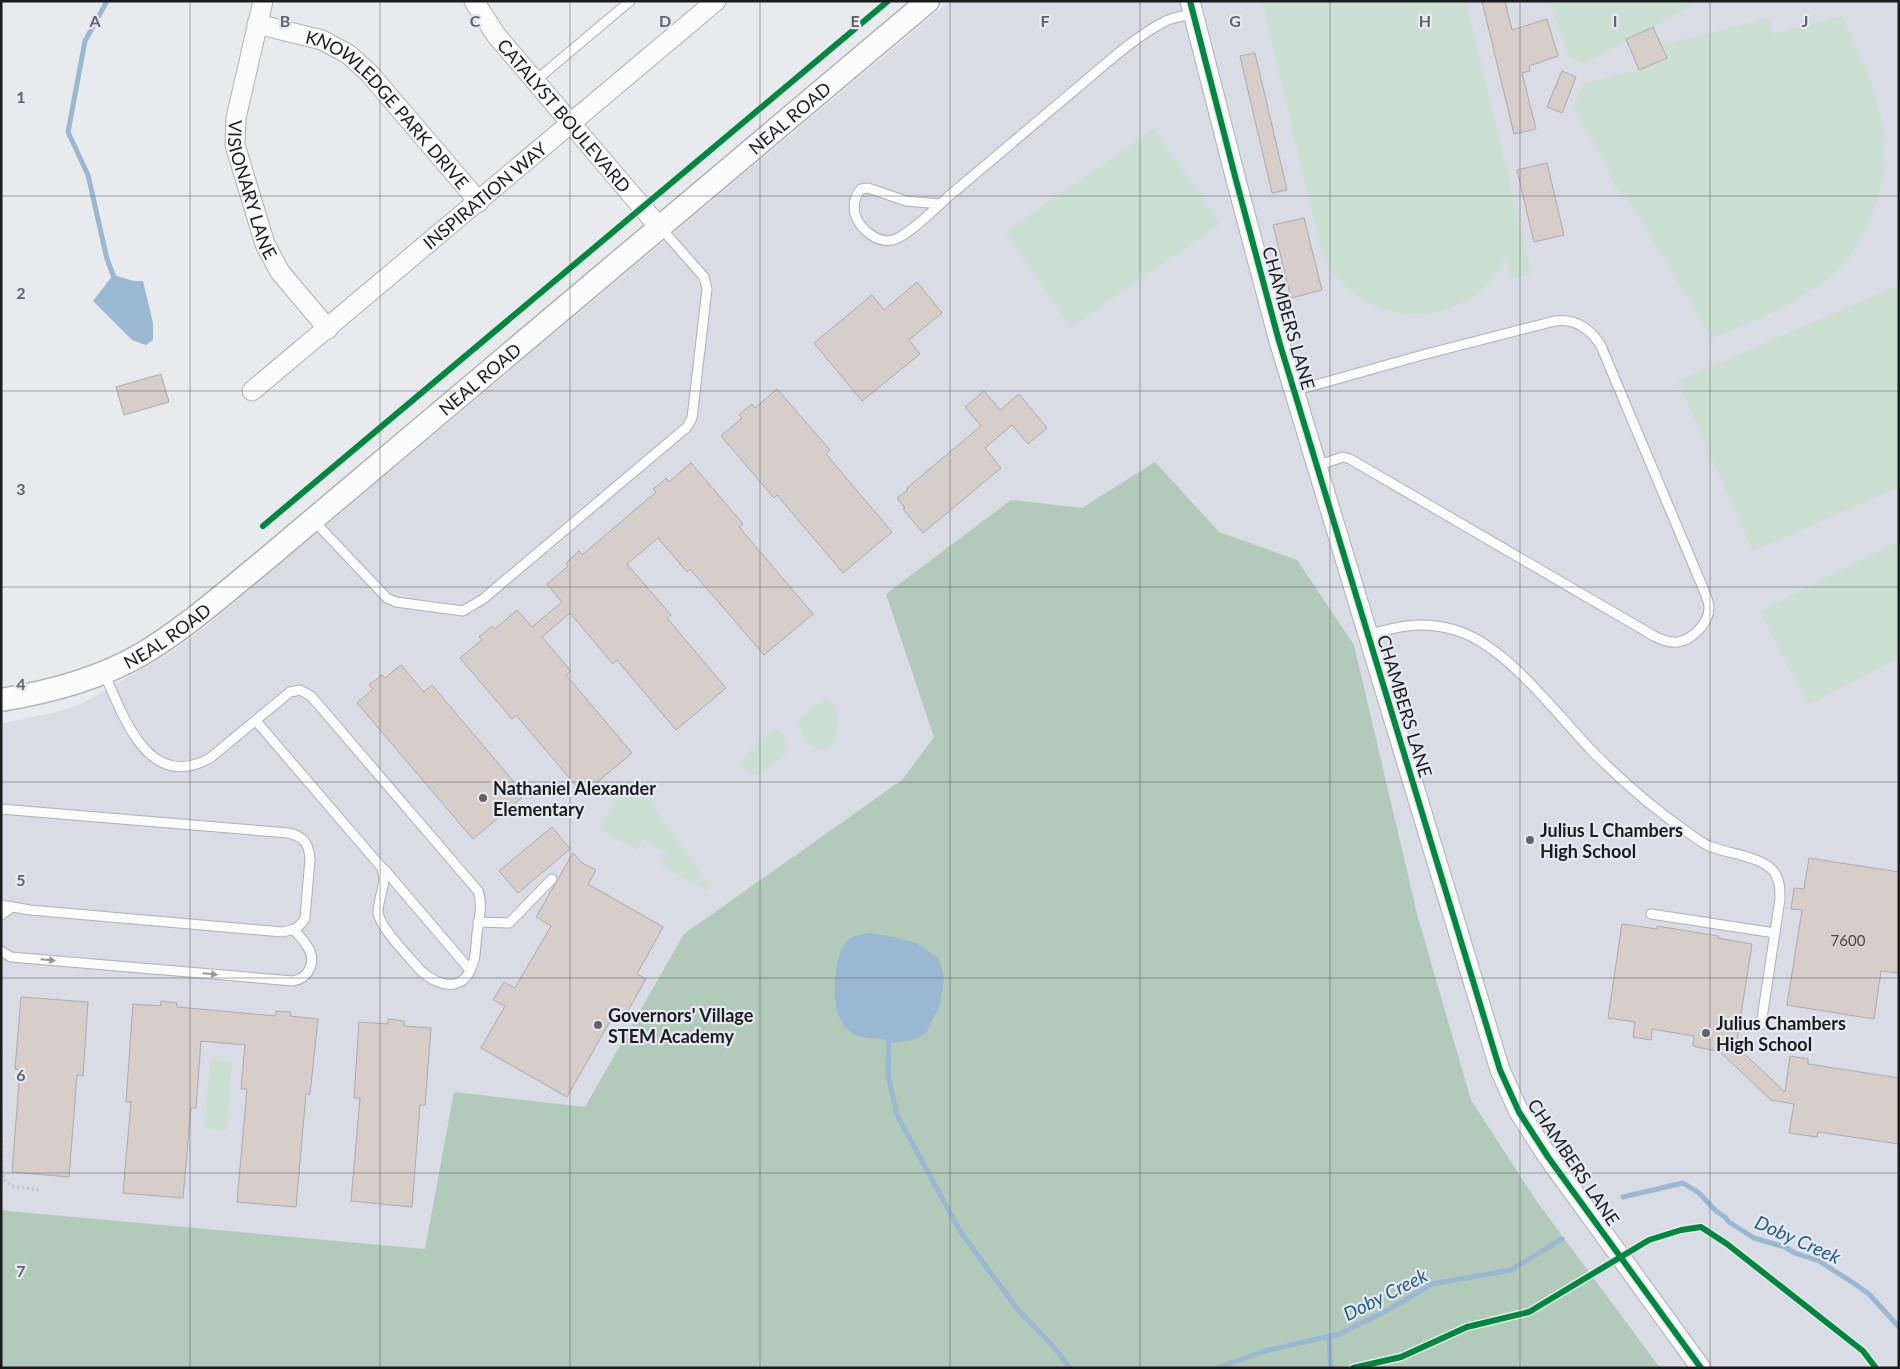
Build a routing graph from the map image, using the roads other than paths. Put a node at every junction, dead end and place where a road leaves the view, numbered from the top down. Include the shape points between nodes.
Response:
1 (262, 1) edge
2 (474, 1) edge
3 (630, 1) edge
4 (716, 1) edge
5 (928, 1) edge
6 (1192, 7) edge
7 (257, 24) junction
8 (535, 81) junction
9 (572, 124) junction
10 (478, 202) junction
11 (940, 204) junction
12 (660, 227) junction
13 (328, 329) junction
14 (252, 391) dead end
15 (1294, 391) junction
16 (1316, 466) junction
17 (313, 520) junction
18 (1368, 634) junction
19 (104, 672) junction
20 (1, 700) edge
21 (256, 721) junction
22 (1, 809) edge
23 (377, 861) junction
24 (552, 879) dead end
25 (1, 905) edge
26 (12, 906) junction
27 (1651, 914) dead end
28 (1, 915) edge
29 (478, 922) junction
30 (294, 930) junction
31 (1775, 933) junction
32 (4, 955) edge
33 (470, 970) junction
34 (1761, 1025) dead end
35 (1701, 1368) edge

1 - 7 street, VISIONARY LANE
2 - 8 street, CATALYST BOULEVARD via 496,35
3 - 8 lane
4 - 9 street, INSPIRATION WAY
5 - 12 street, NEAL ROAD
6 - 11 lane via 1150,30 1098,70
6 - 15 street, CHAMBERS LANE
7 - 10 street, KNOWLEDGE PARK DRIVE via 322,40 348,54 369,73
7 - 13 street, VISIONARY LANE via 236,118 235,145 265,244 280,272
8 - 9 street, CATALYST BOULEVARD
9 - 10 street, INSPIRATION WAY
9 - 12 street, CATALYST BOULEVARD
10 - 13 street, INSPIRATION WAY
11 - 11 lane via 902,236 888,241 870,234 862,226 854,204 861,189 868,188 906,201
12 - 17 street, NEAL ROAD
12 - 17 lane via 704,277 707,289 692,418 673,439 483,599 463,611 387,598
13 - 14 street, INSPIRATION WAY
15 - 16 street, CHAMBERS LANE
15 - 16 lane via 1555,321 1576,322 1593,334 1601,346 1703,588 1708,614 1690,637 1678,642 1660,639 1350,459
16 - 18 street, CHAMBERS LANE
17 - 19 street, NEAL ROAD via 175,632 141,655
18 - 31 lane via 1402,625 1423,624 1462,632 1493,650 1544,698 1593,752 1657,811 1704,843 1763,863 1771,869 1780,889
18 - 35 street, CHAMBERS LANE via 1488,1036 1509,1091 1548,1157
19 - 20 street, NEAL ROAD via 50,690
19 - 21 lane via 137,741 152,756 170,765 201,763
21 - 23 lane
21 - 29 lane via 295,690 311,696 475,886 480,898
22 - 30 lane via 297,834 308,845 310,859 305,918
23 - 33 lane
23 - 33 lane via 384,876 378,916 421,971 436,982 449,985 462,980
24 - 29 lane via 509,923
25 - 26 lane
26 - 28 lane
26 - 30 lane via 282,932
27 - 31 lane
29 - 33 lane
32 -> 30 lane via 293,981 305,976 312,960 307,945
31 - 34 lane

